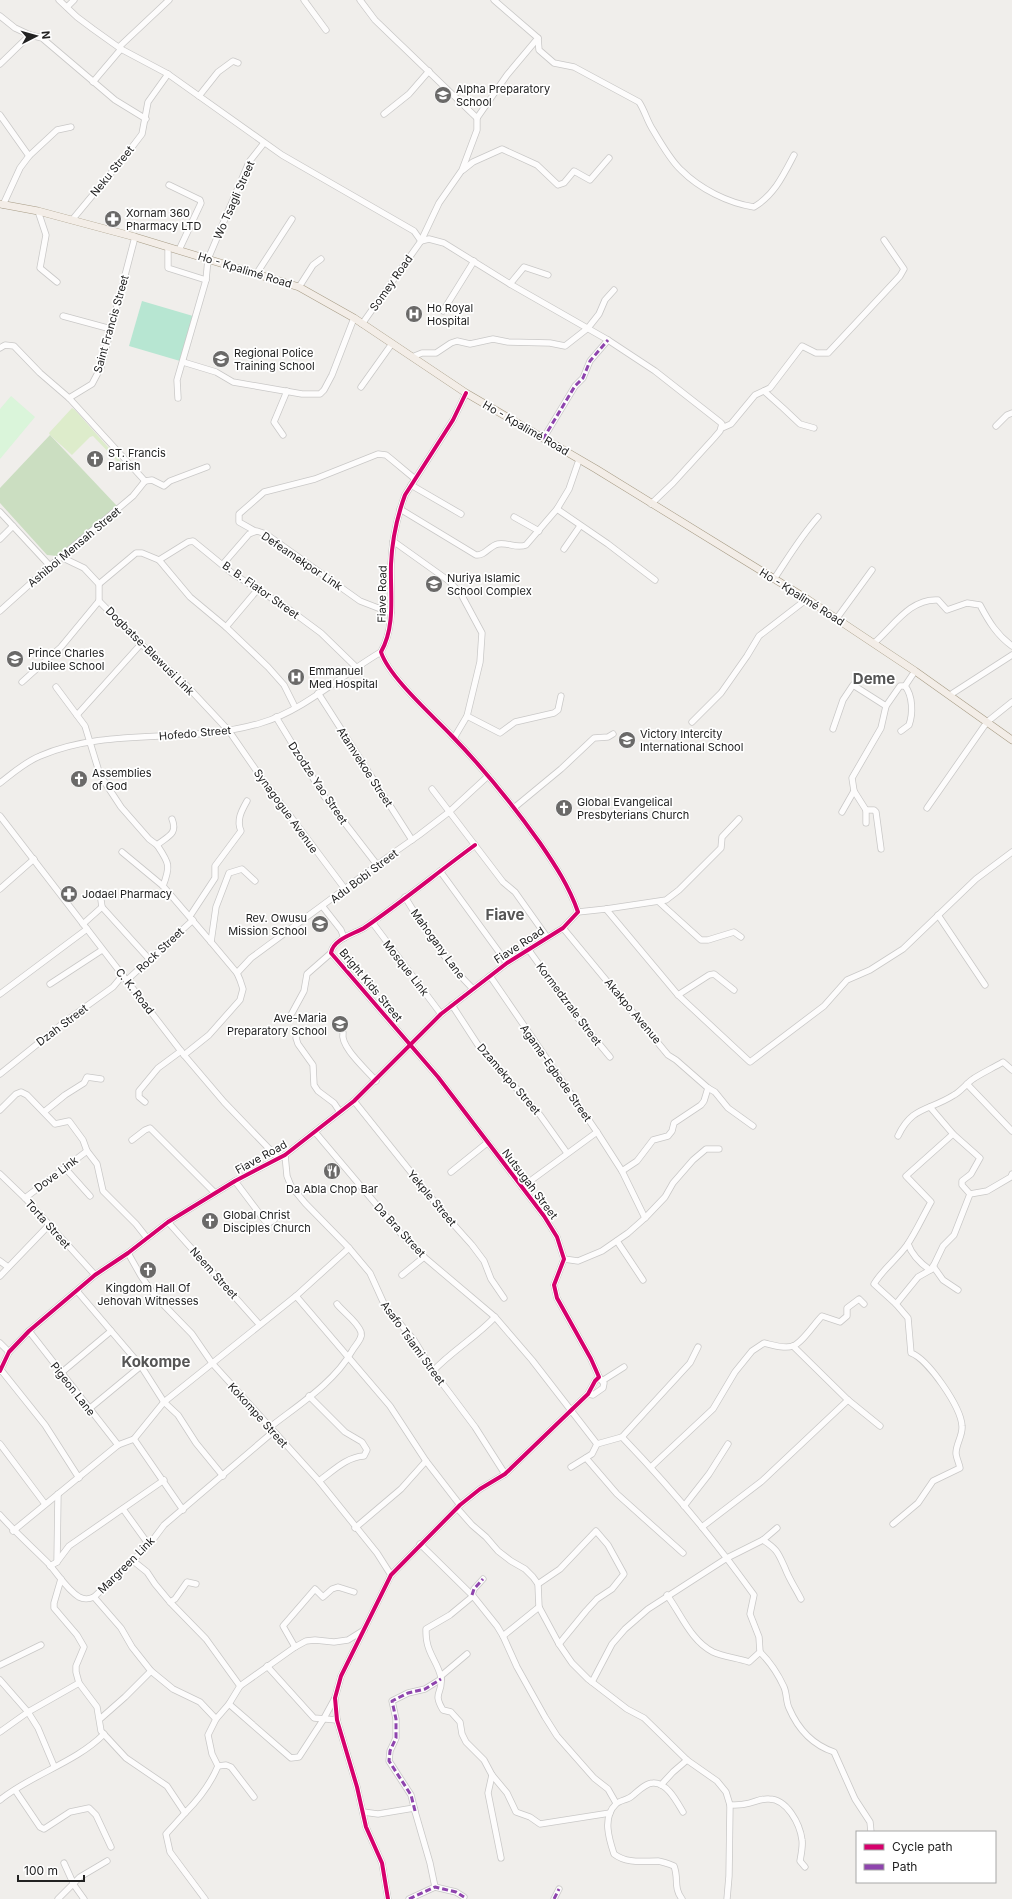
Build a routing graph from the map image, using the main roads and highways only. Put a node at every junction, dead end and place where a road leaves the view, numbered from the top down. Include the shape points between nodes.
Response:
1 (1, 204) edge
2 (1012, 740) edge

1 - 2 main road, Ho - Kpalimé Road via 38,211 135,237 299,287 354,318 466,393 837,618

